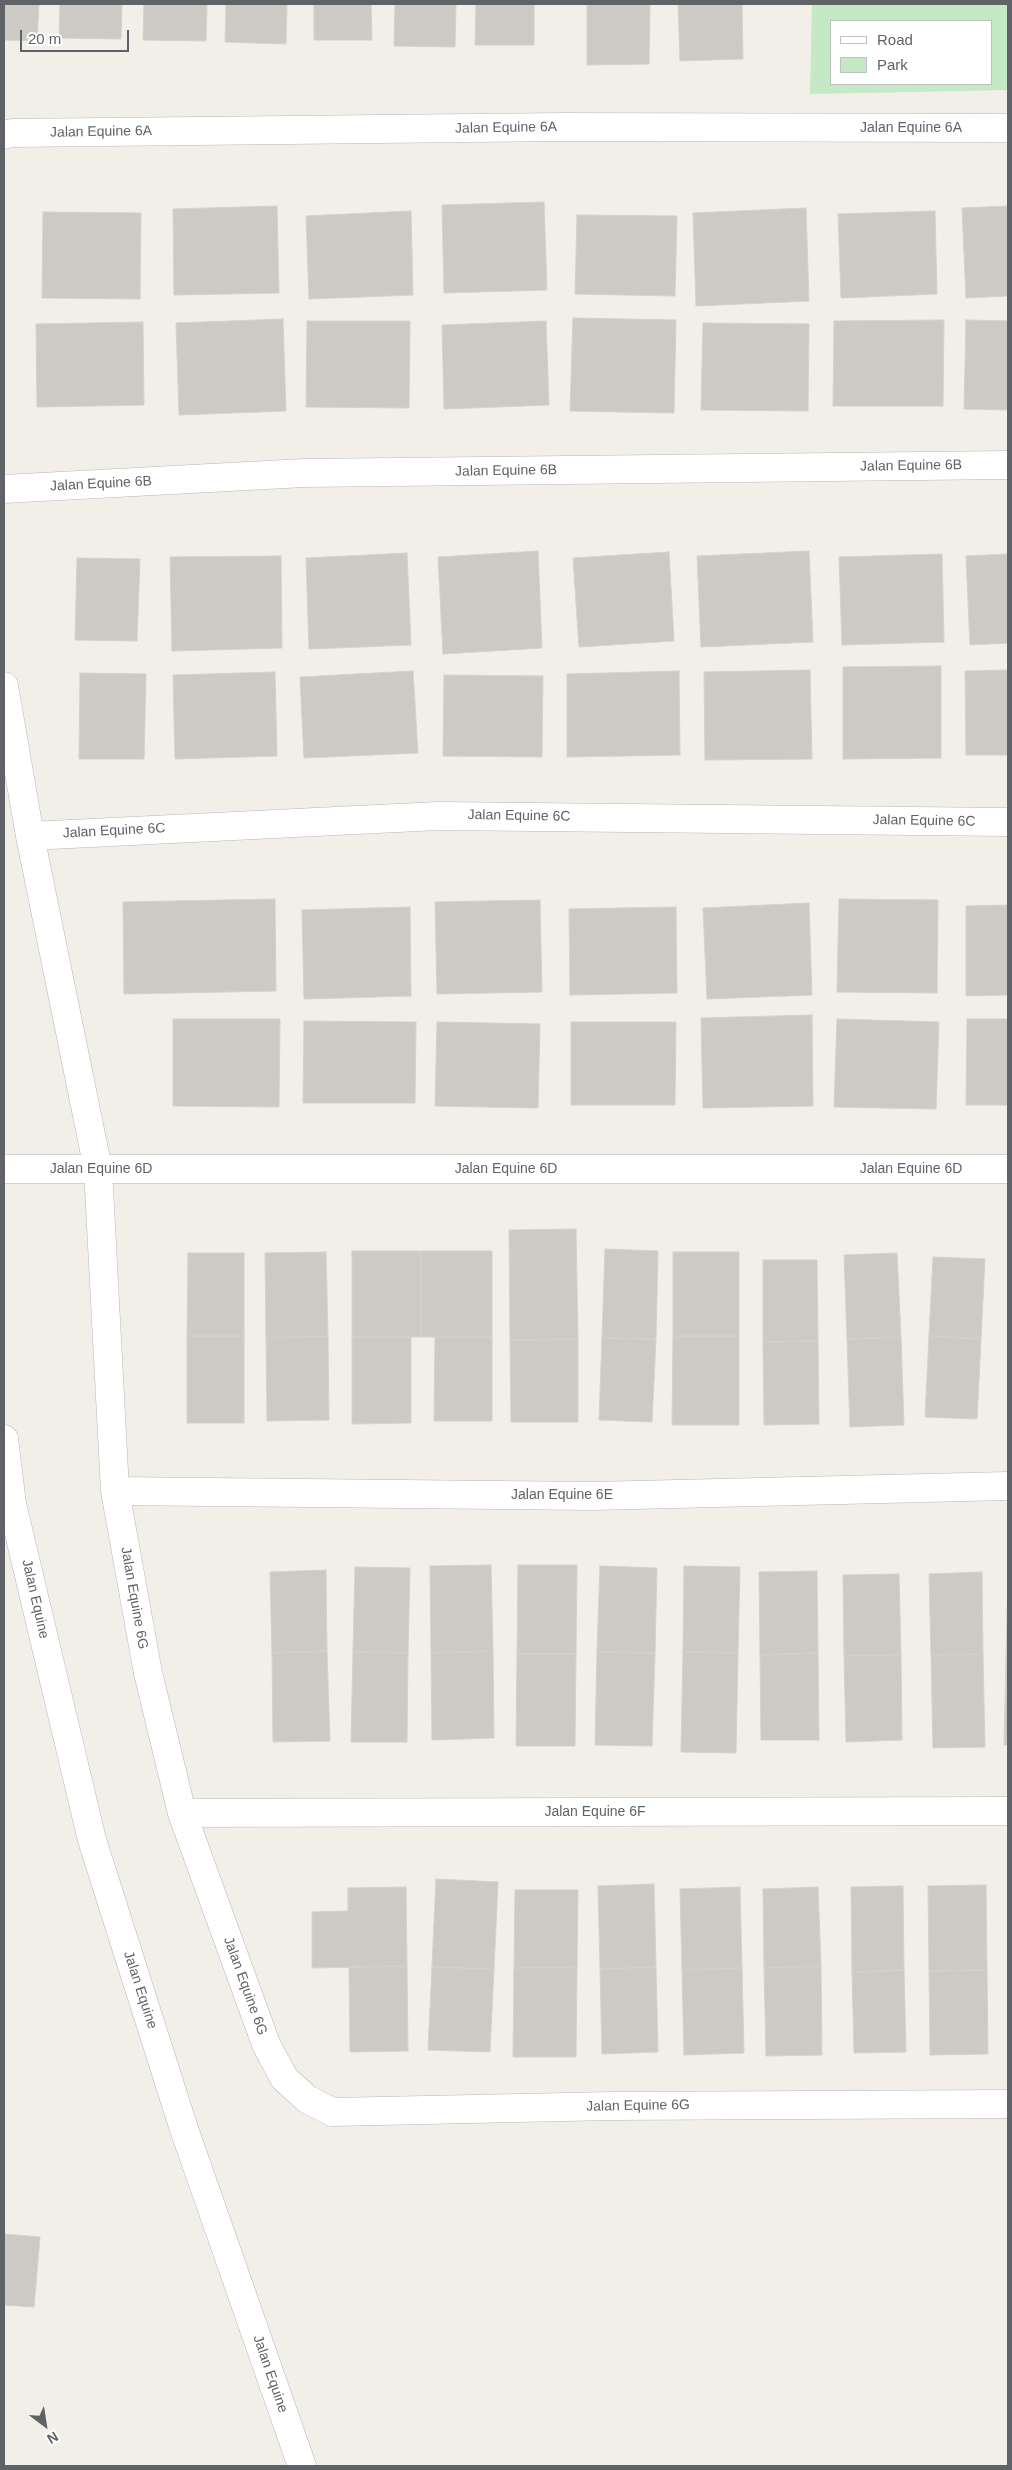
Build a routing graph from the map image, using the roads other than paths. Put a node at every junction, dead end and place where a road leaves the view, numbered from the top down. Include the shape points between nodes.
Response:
1 (1008, 128) edge
2 (4, 135) edge
3 (1008, 465) edge
4 (4, 489) edge
5 (4, 686) edge
6 (1008, 822) edge
7 (30, 836) junction
8 (4, 1169) edge
9 (1008, 1169) edge
10 (98, 1170) junction
11 (4, 1439) edge
12 (1008, 1486) edge
13 (115, 1491) junction
14 (1008, 1811) edge
15 (182, 1813) junction
16 (1008, 2104) edge
17 (302, 2466) edge

1 - 2 street, Jalan Equine 6A via 563,127
3 - 4 street, Jalan Equine 6B via 304,473
5 - 7 street, Jalan Equine 6G
6 - 7 street, Jalan Equine 6C via 438,816
7 - 10 street, Jalan Equine 6G
8 - 10 street, Jalan Equine 6D
9 - 10 street, Jalan Equine 6D
10 - 13 street, Jalan Equine 6G
11 - 17 street, Jalan Equine via 12,1504 92,1840 183,2126
12 - 13 street, Jalan Equine 6E via 593,1496
13 - 15 street, Jalan Equine 6G via 148,1673
14 - 15 street, Jalan Equine 6F
15 - 16 street, Jalan Equine 6G via 266,2044 284,2078 307,2098 332,2112 622,2106

